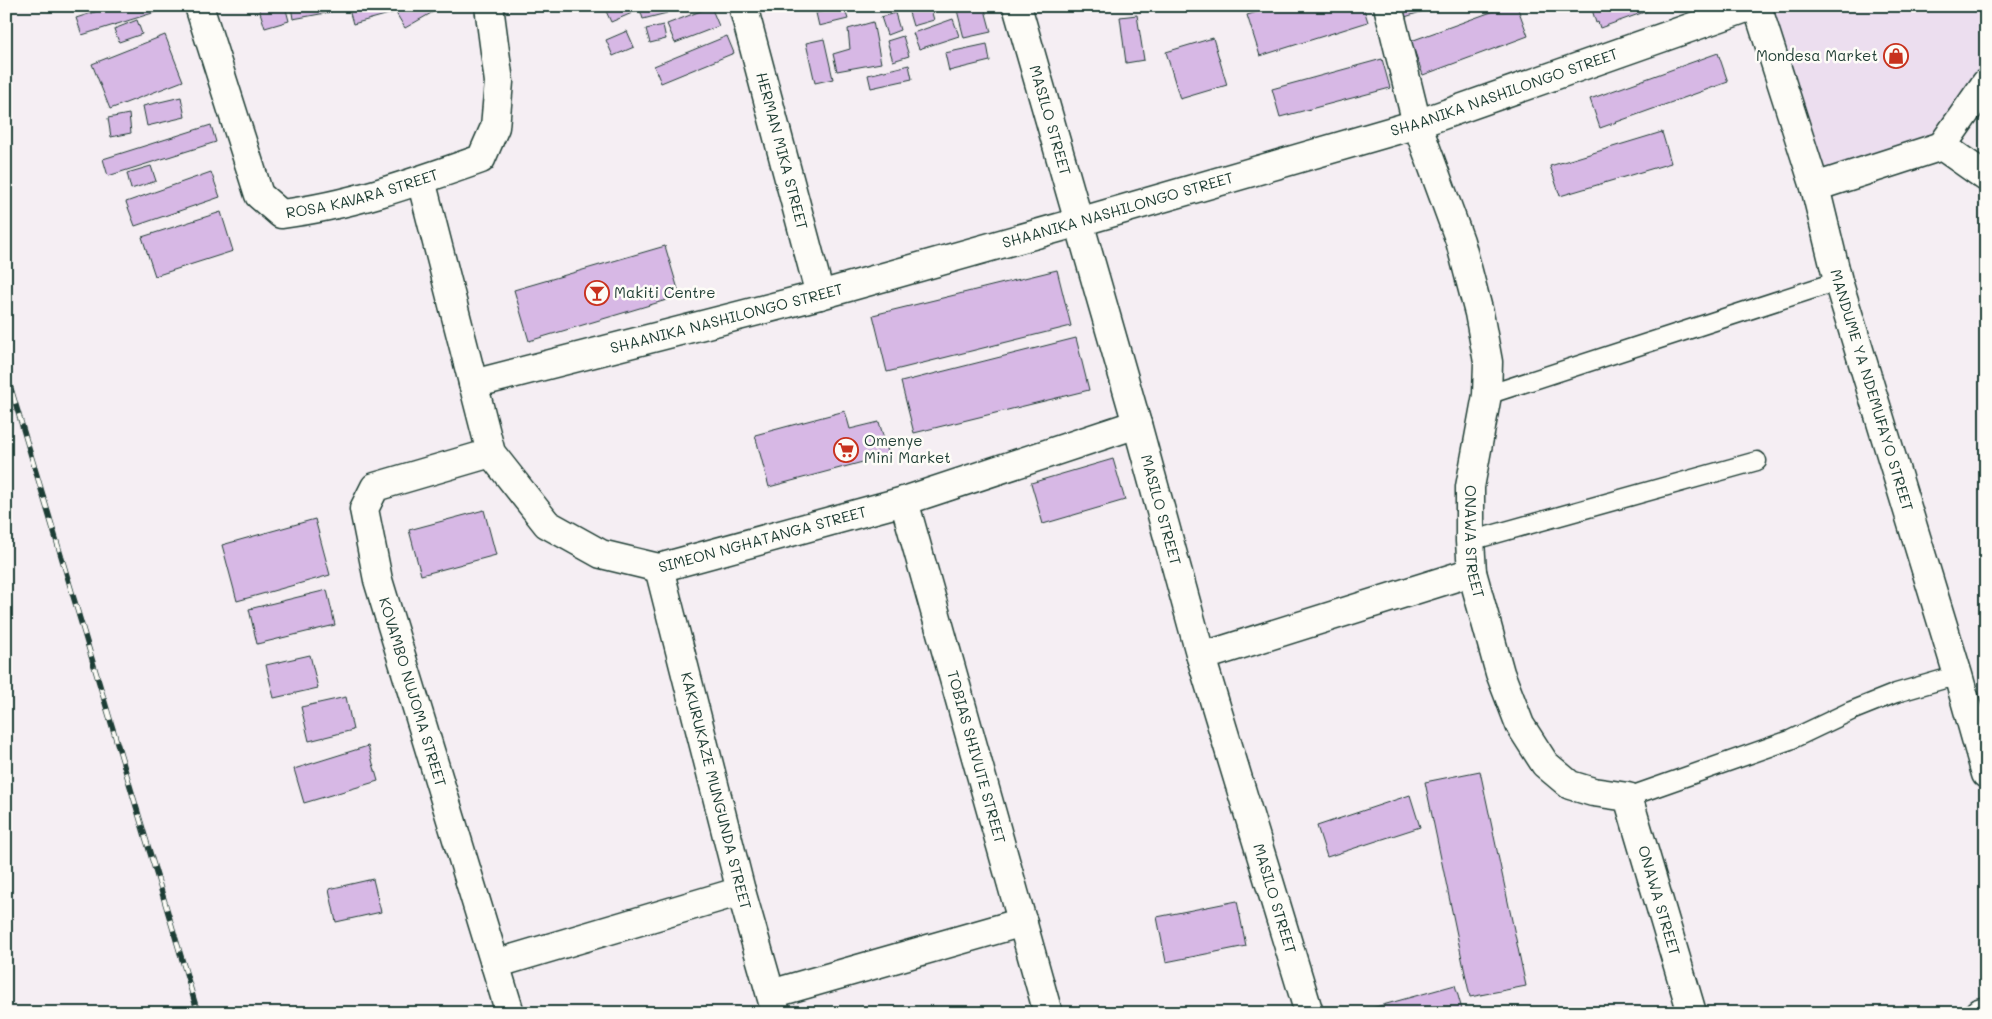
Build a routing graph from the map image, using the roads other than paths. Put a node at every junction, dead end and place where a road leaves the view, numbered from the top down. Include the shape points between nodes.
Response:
1 (200, 6) edge
2 (743, 6) edge
3 (1017, 6) edge
4 (1388, 6) edge
5 (1752, 6) edge
6 (1758, 6) edge
7 (494, 7) edge
8 (1986, 83) edge
9 (1416, 124) junction
10 (1942, 146) junction
11 (1986, 177) edge
12 (421, 180) junction
13 (1815, 187) junction
14 (1079, 222) junction
15 (1838, 280) junction
16 (820, 295) junction
17 (473, 384) junction
18 (1487, 395) junction
19 (1137, 424) junction
20 (491, 453) junction
21 (1757, 461) dead end
22 (904, 501) junction
23 (1470, 541) junction
24 (659, 568) junction
25 (1472, 572) junction
26 (1200, 657) junction
27 (1958, 675) junction
28 (1986, 774) edge
29 (1628, 797) junction
30 (741, 891) junction
31 (1023, 922) junction
32 (495, 964) junction
33 (774, 1004) edge
34 (1986, 1011) edge
35 (510, 1013) edge
36 (1048, 1013) edge
37 (1310, 1013) edge
38 (1692, 1013) edge
39 (1979, 1013) edge

1 - 12 street, ROSA KAVARA STREET via 259,195 281,214 312,211
2 - 16 street, HERMAN MIKA STREET
3 - 14 street, MASILO STREET
4 - 9 street, ONAWA STREET
5 - 9 street, SHAANIKA NASHILONGO STREET
6 - 13 street, MANDUME YA NDEMUFAYO STREET
7 - 12 street, ROSA KAVARA STREET via 499,82 494,127 481,159
8 - 10 street
9 - 14 street, SHAANIKA NASHILONGO STREET
9 - 18 street, ONAWA STREET via 1460,241 1488,362
10 - 11 street
10 - 13 street
12 - 17 street, SIMEON NGHATANGA STREET
13 - 15 street, MANDUME YA NDEMUFAYO STREET
14 - 16 street, SHAANIKA NASHILONGO STREET
14 - 19 street, MASILO STREET
15 - 18 lane
15 - 27 street, MANDUME YA NDEMUFAYO STREET
16 - 17 street, SHAANIKA NASHILONGO STREET
17 - 20 street, SIMEON NGHATANGA STREET
18 - 23 street, ONAWA STREET via 1470,487
19 - 22 street, SIMEON NGHATANGA STREET
19 - 26 street, MASILO STREET
20 - 24 street, SIMEON NGHATANGA STREET via 547,524 601,554
20 - 32 street, KOVAMBO NUJOMA STREET via 375,487 364,510 378,580
21 - 23 lane
22 - 24 street, SIMEON NGHATANGA STREET
22 - 31 street, TOBIAS SHIVUTE STREET
23 - 25 street, ONAWA STREET
24 - 30 street, KAKURUKAZE MUNGUNDA STREET
25 - 26 street
25 - 29 street, ONAWA STREET via 1500,672 1520,725 1545,764 1570,785
26 - 37 street, MASILO STREET
27 - 28 street, MANDUME YA NDEMUFAYO STREET
27 - 29 lane via 1896,693 1790,740
29 - 38 street, ONAWA STREET
30 - 32 street
30 - 33 street, KAKURUKAZE MUNGUNDA STREET
31 - 33 street
31 - 36 street, TOBIAS SHIVUTE STREET
32 - 35 street, KOVAMBO NUJOMA STREET
34 - 39 street

